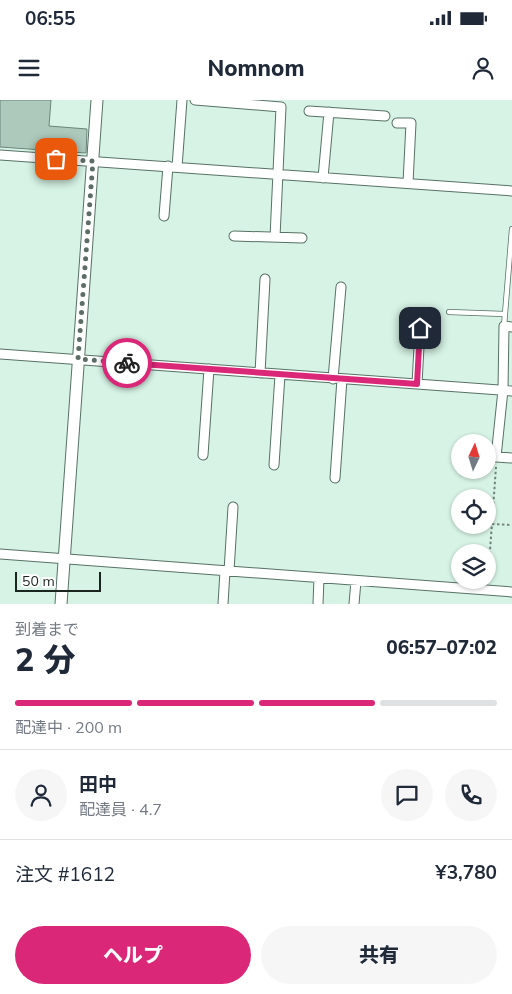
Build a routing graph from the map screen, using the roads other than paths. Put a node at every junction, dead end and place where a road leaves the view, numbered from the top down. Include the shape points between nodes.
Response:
1 (182, 100) edge
2 (195, 100) edge
3 (98, 101) edge
4 (309, 111) dead end
5 (329, 112) junction
6 (385, 116) dead end
7 (398, 122) dead end
8 (0, 155) edge
9 (93, 161) junction
10 (172, 167) junction
11 (276, 175) junction
12 (323, 178) junction
13 (408, 183) junction
14 (512, 191) edge
15 (164, 216) dead end
16 (512, 229) edge
17 (234, 236) dead end
18 (275, 237) junction
19 (302, 238) dead end
20 (265, 279) dead end
21 (341, 287) dead end
22 (449, 312) dead end
23 (504, 314) junction
24 (508, 327) edge
25 (409, 328) dead end
26 (0, 354) edge
27 (78, 359) junction
28 (209, 369) junction
29 (260, 373) junction
30 (280, 374) junction
31 (338, 379) junction
32 (417, 384) junction
33 (508, 391) edge
34 (203, 455) dead end
35 (512, 458) edge
36 (274, 465) dead end
37 (335, 478) dead end
38 (233, 507) dead end
39 (0, 554) edge
40 (64, 559) junction
41 (227, 571) junction
42 (319, 578) junction
43 (356, 581) junction
44 (512, 592) edge
45 (61, 604) edge
46 (223, 604) edge
47 (318, 604) edge
48 (354, 604) edge

1 - 10 street
2 - 11 street via 281,107
3 - 9 street
4 - 5 street
5 - 6 street
5 - 12 street
7 - 13 street via 410,123
8 - 9 street
9 - 10 street
9 - 27 street
10 - 11 street
10 - 15 street
11 - 12 street
11 - 18 street
12 - 13 street
13 - 14 street
16 - 23 lane
17 - 18 street
18 - 19 street
20 - 29 street
21 - 31 street
22 - 23 lane
23 - 24 lane
24 - 33 street
25 - 32 street via 420,328
26 - 27 street
27 - 28 street
27 - 40 street
28 - 29 street
28 - 34 street
29 - 30 street
30 - 31 street
30 - 36 street
31 - 32 street
31 - 37 street
32 - 33 street
33 - 35 street via 496,457
38 - 41 street
39 - 40 street
40 - 41 street
40 - 45 street
41 - 42 street
41 - 46 street
42 - 43 street
42 - 47 street
43 - 44 street
43 - 48 street

